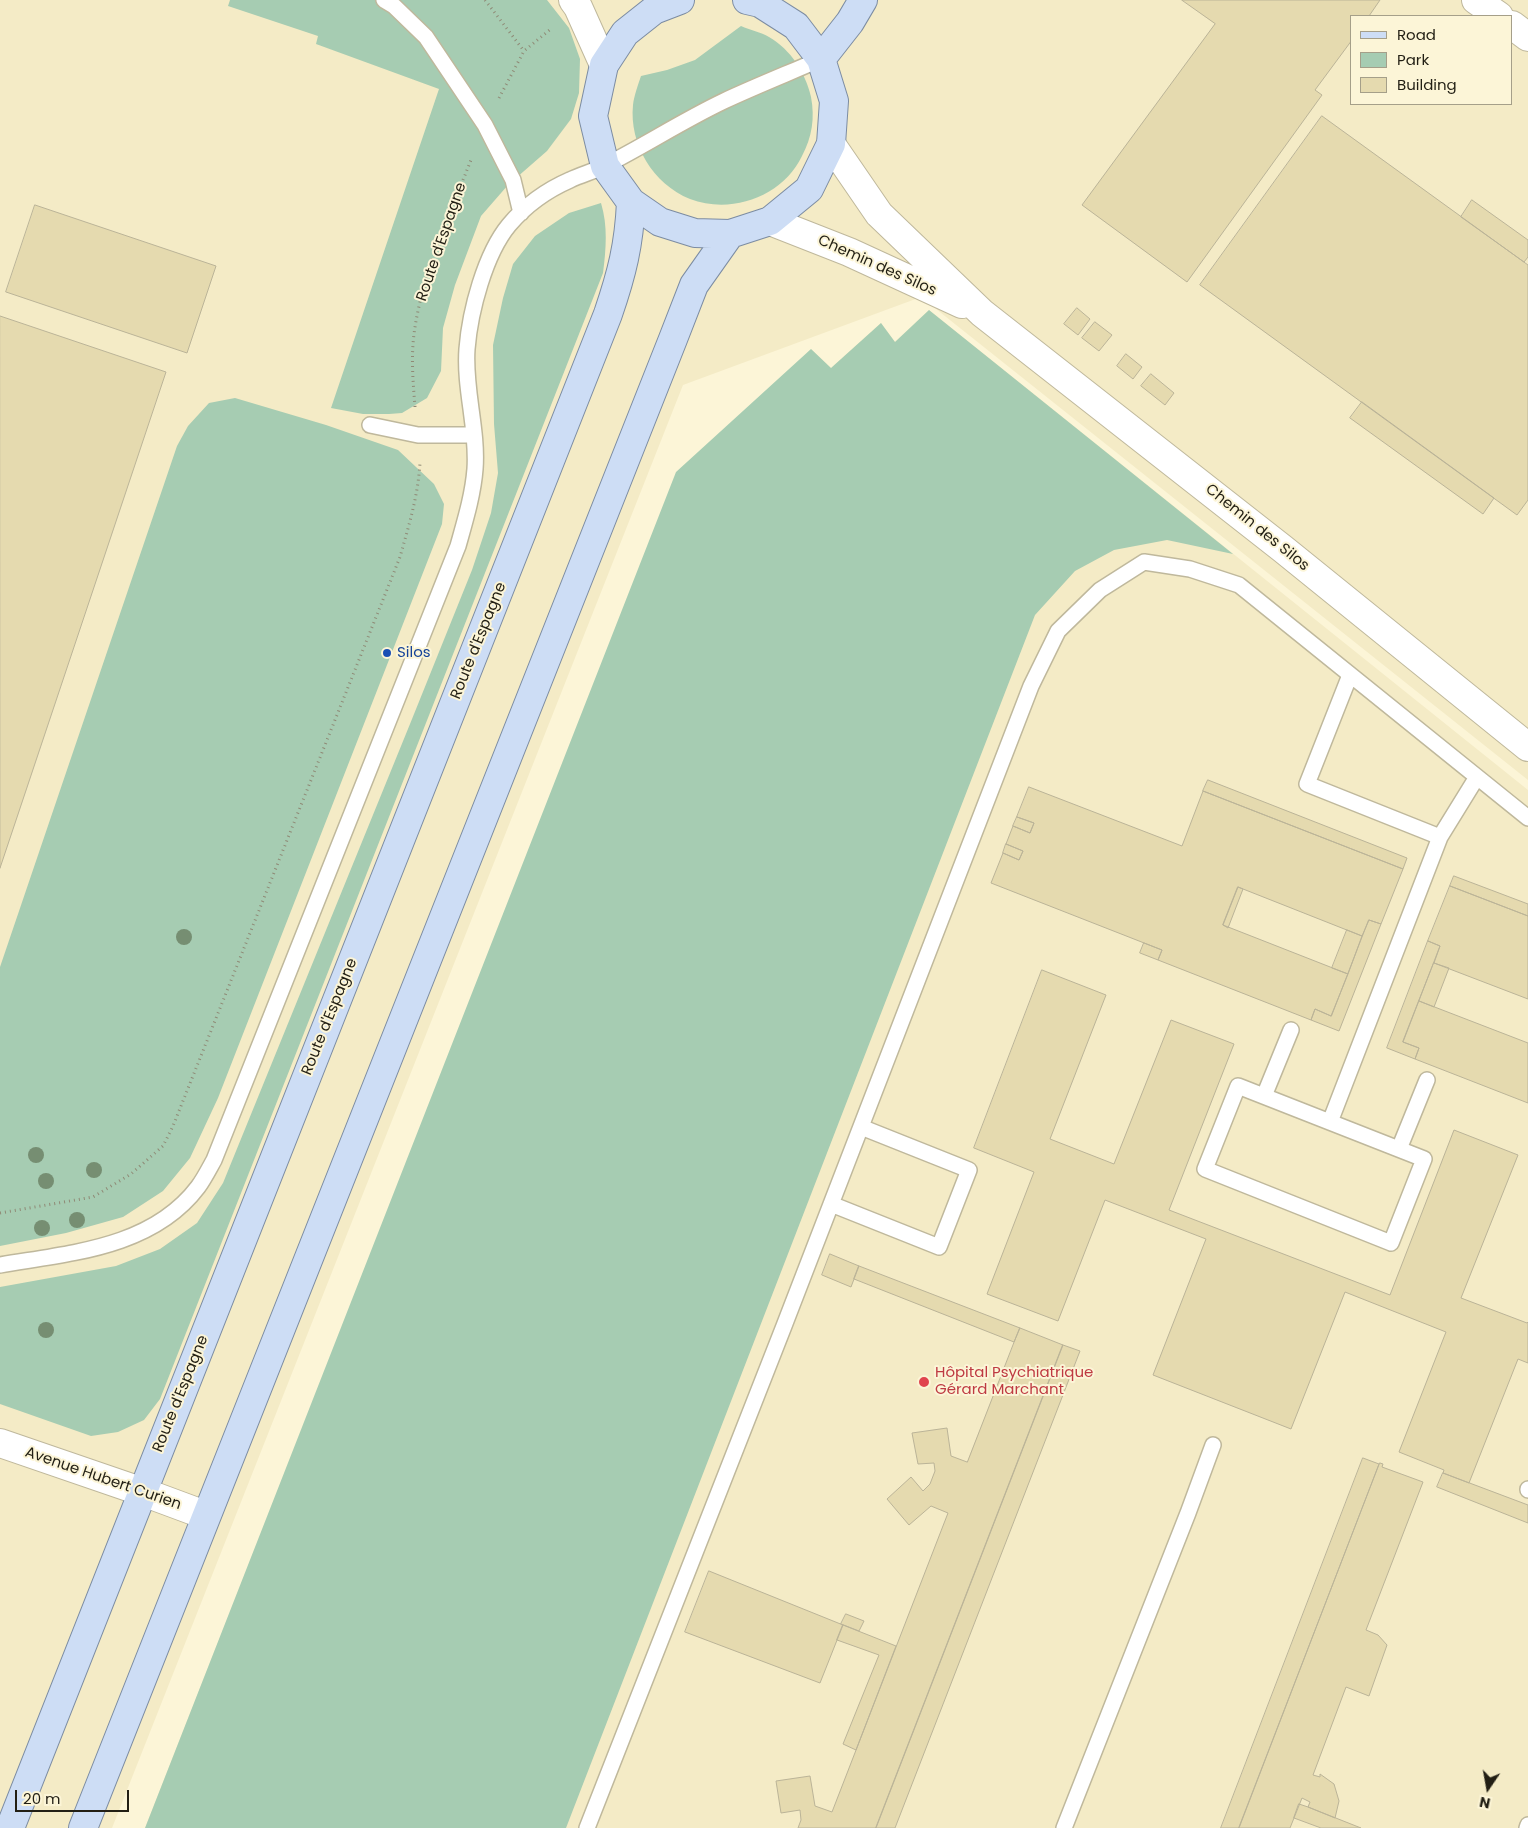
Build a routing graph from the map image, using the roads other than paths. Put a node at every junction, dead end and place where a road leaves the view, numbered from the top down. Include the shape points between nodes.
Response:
1 (384, 0) edge
2 (573, 0) edge
3 (680, 0) edge
4 (863, 0) edge
5 (1476, 0) edge
6 (757, 1) edge
7 (1498, 15) edge
8 (1513, 26) edge
9 (1528, 37) edge
10 (821, 60) junction
11 (604, 65) junction
12 (831, 144) junction
13 (605, 166) junction
14 (631, 202) junction
15 (520, 213) junction
16 (770, 221) junction
17 (730, 234) junction
18 (982, 313) junction
19 (370, 425) dead end
20 (473, 435) junction
21 (1350, 675) junction
22 (1528, 747) edge
23 (1477, 777) junction
24 (1528, 818) edge
25 (1440, 837) junction
26 (1291, 1030) dead end
27 (1427, 1080) dead end
28 (1264, 1096) junction
29 (1330, 1122) junction
30 (862, 1127) junction
31 (1399, 1149) junction
32 (832, 1204) junction
33 (0, 1265) edge
34 (0, 1443) edge
35 (1213, 1445) dead end
36 (143, 1492) junction
37 (205, 1515) junction
38 (10, 1828) edge
39 (82, 1828) edge
40 (587, 1828) edge
41 (1064, 1828) edge

1 - 15 lane via 426,37 485,125 514,180
2 - 11 street
3 - 11 main road via 654,10 625,33
4 - 10 main road
5 - 7 street
6 - 10 main road via 796,26
8 - 9 street
10 - 12 main road via 834,101
10 - 13 lane via 724,101
11 - 13 main road via 593,116
12 - 16 main road via 809,189
12 - 18 street, Chemin des Silos via 879,214
13 - 14 main road
13 - 15 lane via 551,190
14 - 17 main road via 660,222 695,233
14 - 36 main road, Route d'Espagne via 625,260 608,314
15 - 20 lane via 499,241 473,307 467,375
16 - 17 main road
16 - 18 street, Chemin des Silos via 849,252
17 - 37 main road via 694,285 684,306
18 - 22 street, Chemin des Silos via 1284,549
19 - 20 lane via 418,435
20 - 33 lane via 475,468 458,546 214,1160 193,1193 153,1226 107,1246
21 - 23 lane
21 - 25 lane via 1307,784
21 - 30 lane via 1239,585 1190,569 1144,562 1100,590 1058,631 1031,686
23 - 24 lane
23 - 25 lane
25 - 29 lane
26 - 28 lane
27 - 31 lane
28 - 29 lane
28 - 31 lane via 1238,1086 1205,1170 1391,1243 1424,1158
29 - 31 lane
30 - 32 lane
30 - 32 lane via 969,1170 939,1246
32 - 40 lane
34 - 36 street, Avenue Hubert Curien
35 - 41 lane
36 - 37 street, Avenue Hubert Curien
36 - 38 main road, Route d'Espagne
37 - 39 main road

